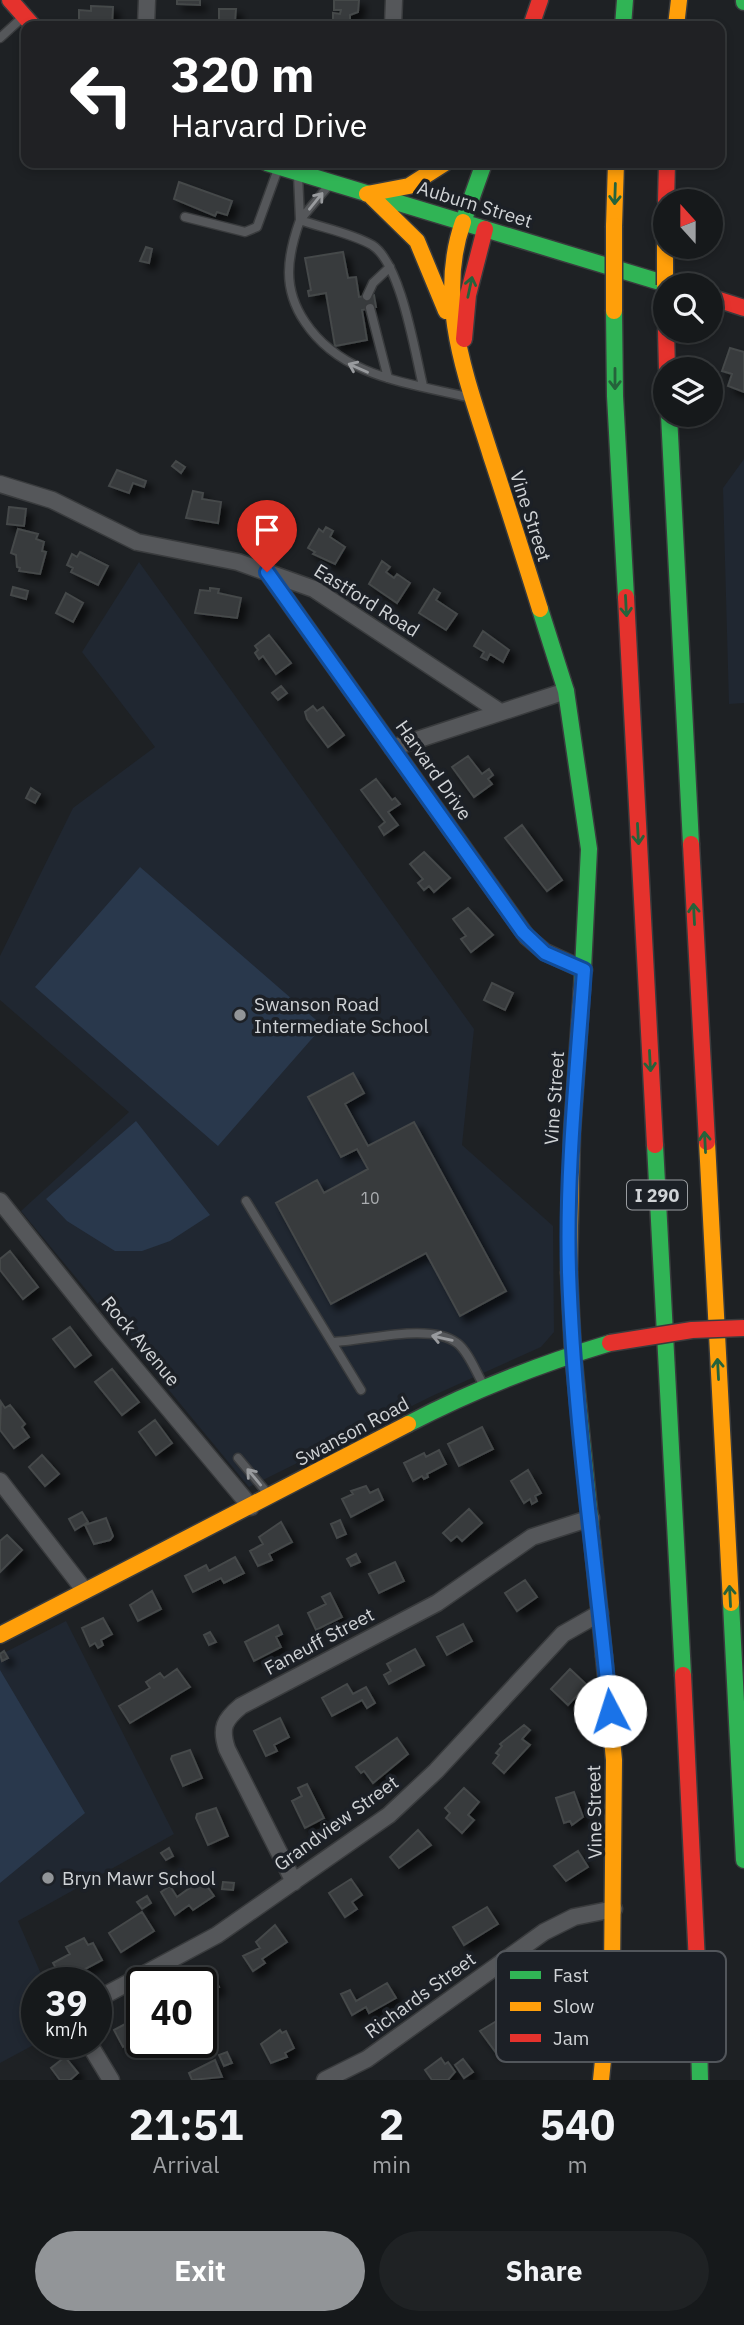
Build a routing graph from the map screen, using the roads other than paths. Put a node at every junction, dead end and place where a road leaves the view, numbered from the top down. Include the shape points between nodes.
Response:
1 (10, 0) edge
2 (147, 0) edge
3 (394, 0) edge
4 (540, 0) edge
5 (625, 0) edge
6 (678, 0) edge
7 (29, 21) edge
8 (146, 21) edge
9 (393, 21) edge
10 (533, 21) edge
11 (623, 21) edge
12 (676, 21) edge
13 (21, 25) edge
14 (0, 37) edge
15 (272, 168) edge
16 (439, 168) edge
17 (482, 168) edge
18 (617, 168) edge
19 (667, 168) edge
20 (303, 170) edge
21 (331, 182) junction
22 (666, 189) edge
23 (368, 194) junction
24 (185, 217) dead end
25 (300, 220) junction
26 (463, 222) junction
27 (485, 229) junction
28 (390, 267) junction
29 (653, 280) edge
30 (367, 296) dead end
31 (723, 302) edge
32 (370, 308) dead end
33 (744, 308) edge
34 (453, 330) junction
35 (388, 377) junction
36 (423, 386) junction
37 (471, 398) junction
38 (480, 427) junction
39 (670, 427) edge
40 (0, 484) edge
41 (267, 572) junction
42 (566, 691) junction
43 (500, 712) junction
44 (392, 748) junction
45 (584, 970) junction
46 (0, 1200) edge
47 (246, 1201) dead end
48 (744, 1328) edge
49 (333, 1342) junction
50 (573, 1353) junction
51 (485, 1386) junction
52 (361, 1391) dead end
53 (238, 1458) dead end
54 (0, 1481) edge
55 (271, 1497) junction
56 (251, 1507) junction
57 (591, 1518) junction
58 (85, 1591) junction
59 (600, 1613) junction
60 (0, 1635) edge
61 (744, 1860) edge
62 (294, 1882) junction
63 (614, 1909) junction
64 (518, 1951) edge
65 (613, 1951) edge
66 (696, 1951) edge
67 (496, 1966) edge
68 (112, 1992) edge
69 (98, 2058) edge
70 (603, 2062) edge
71 (699, 2062) edge
72 (111, 2080) edge
73 (325, 2080) edge
74 (601, 2080) edge
75 (699, 2080) edge

1 - 7 main road
2 - 8 street
3 - 9 street
4 - 10 main road
5 - 11 main road
6 - 12 main road
13 - 14 lane
15 - 24 lane via 257,227 245,232
16 - 23 main road via 400,192
17 - 26 main road, Vine Street
18 -> 66 main road, I 290, bridge via 615,396
19 - 22 main road
20 - 21 main road, Auburn Street
20 - 25 lane
21 - 23 main road, Auburn Street
25 -> 21 lane
23 - 26 main road, Auburn Street
23 - 34 main road via 417,241
25 - 28 lane via 373,246
35 -> 25 lane via 332,355 300,315 287,265
26 - 27 main road, Auburn Street
26 - 34 main road, Vine Street via 453,250
27 - 29 main road, Auburn Street
38 -> 27 main road, Vine Street via 464,331
28 - 30 lane
28 - 36 lane
31 - 33 main road
32 - 35 lane
34 - 37 main road, Vine Street
35 - 36 lane
36 - 37 lane
37 - 38 main road, Vine Street
38 - 42 main road, Vine Street
61 -> 39 main road, I 290
40 - 41 street, Eastford Road via 52,500 137,542
41 - 43 street, Eastford Road via 338,602
41 - 44 street, Harvard Drive
42 - 43 street
42 - 45 main road, Vine Street via 589,849
43 - 44 street
44 - 45 street, Harvard Drive via 532,942 545,953
45 - 50 main road, Vine Street via 570,1171
46 - 56 street, Rock Avenue
47 - 49 lane
48 - 50 main road, Swanson Road, bridge via 701,1329
51 -> 49 lane via 459,1343 443,1336 395,1334
49 - 52 lane
50 - 51 main road, Swanson Road
50 - 57 main road, Vine Street
51 - 55 main road, Swanson Road
55 -> 53 lane
54 - 58 street
55 - 56 main road, Swanson Road
56 - 58 main road, Swanson Road
57 - 59 main road, Vine Street
57 - 62 street, Faneuff Street via 532,1536 437,1603 227,1717 223,1732 228,1749
58 - 60 main road, Swanson Road
59 - 62 street, Grandview Street via 563,1634 389,1815
59 - 63 main road, Vine Street via 614,1760
62 - 68 street, Grandview Street via 192,1950
63 - 64 street, Richards Street via 573,1917
63 - 65 main road, Vine Street
67 - 73 street, Richards Street via 367,2059
69 - 72 street
70 - 74 main road, Vine Street
71 -> 75 main road, I 290, bridge

